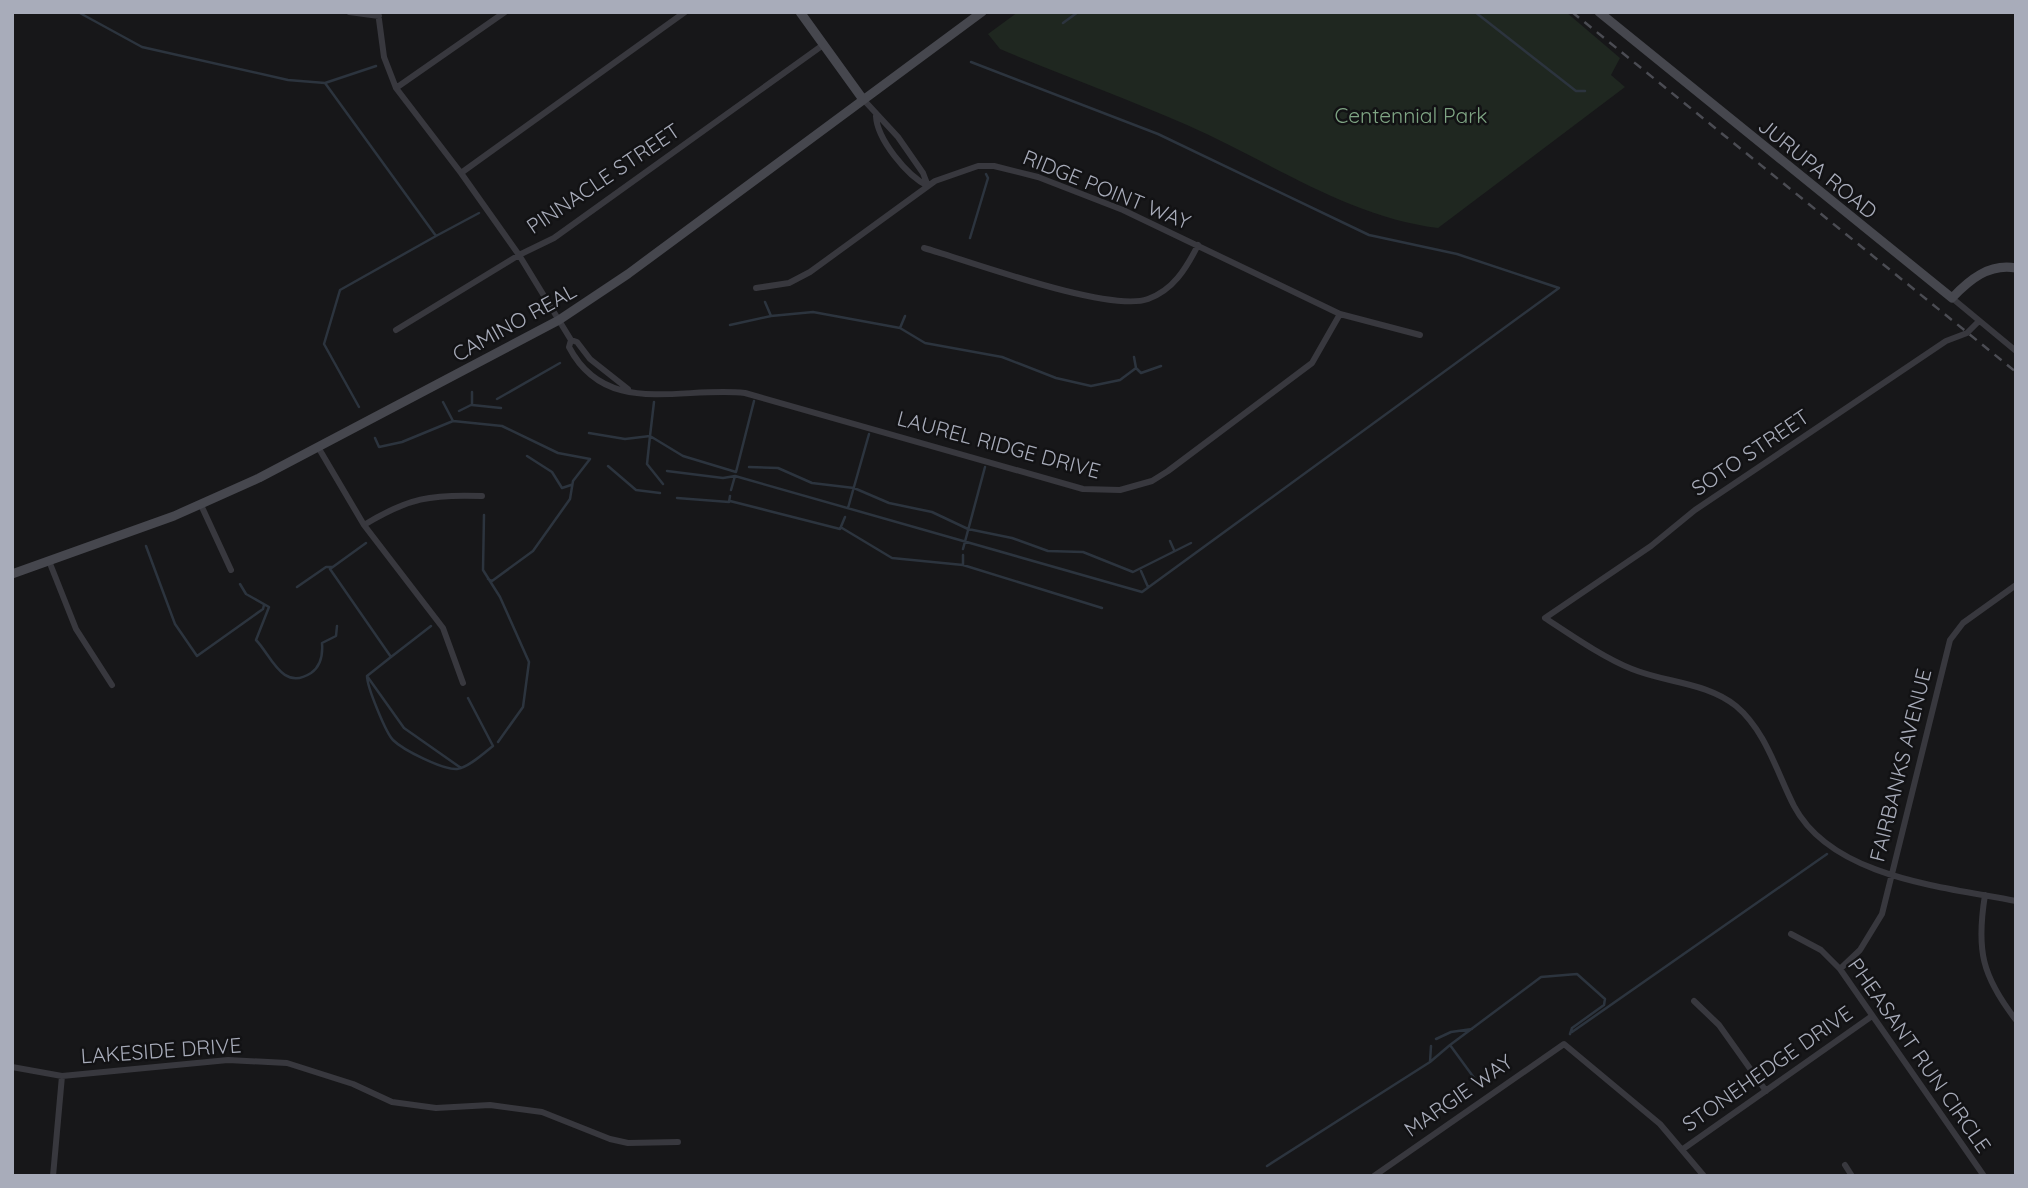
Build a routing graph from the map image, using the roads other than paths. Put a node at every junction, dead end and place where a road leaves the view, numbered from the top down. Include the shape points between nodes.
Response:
1 (349, 12) edge
2 (505, 12) edge
3 (685, 12) edge
4 (800, 12) edge
5 (982, 12) edge
6 (1599, 12) edge
7 (379, 14) edge
8 (823, 45) junction
9 (396, 88) junction
10 (862, 98) junction
11 (876, 116) junction
12 (898, 137) junction
13 (888, 143) junction
14 (461, 173) junction
15 (928, 186) junction
16 (1198, 245) junction
17 (924, 248) dead end
18 (519, 255) junction
19 (2016, 268) edge
20 (756, 288) dead end
21 (1952, 298) junction
22 (1340, 314) junction
23 (559, 320) junction
24 (1979, 321) junction
25 (396, 330) dead end
26 (1420, 335) dead end
27 (571, 340) junction
28 (2016, 351) edge
29 (604, 370) junction
30 (598, 382) junction
31 (628, 389) junction
32 (318, 447) junction
33 (482, 496) dead end
34 (201, 505) junction
35 (364, 525) junction
36 (50, 561) junction
37 (231, 570) dead end
38 (12, 574) edge
39 (2016, 585) edge
40 (463, 683) dead end
41 (112, 685) dead end
42 (1891, 877) junction
43 (1985, 895) junction
44 (2016, 901) edge
45 (1791, 934) dead end
46 (1840, 969) junction
47 (1694, 1001) dead end
48 (1872, 1016) junction
49 (2016, 1020) edge
50 (12, 1067) edge
51 (62, 1076) junction
52 (1766, 1091) junction
53 (678, 1142) dead end
54 (1683, 1149) junction
55 (1845, 1166) dead end
56 (53, 1176) edge
57 (1374, 1176) edge
58 (1704, 1176) edge
59 (1852, 1176) edge
60 (1984, 1176) edge

1 - 7 street
2 - 9 street
3 - 14 street
4 - 8 main road
5 - 10 main road, CAMINO REAL
6 - 21 main road, JURUPA ROAD
7 - 9 street, LAUREL RIDGE DRIVE via 384,57
8 - 10 main road
8 - 18 street, PINNACLE STREET via 554,238
9 - 14 street, LAUREL RIDGE DRIVE
10 - 11 street
10 - 23 main road, CAMINO REAL via 628,274
11 - 12 street
11 - 13 street via 877,127
12 - 13 street
12 - 15 street
13 - 15 street via 915,180
14 - 18 street, LAUREL RIDGE DRIVE
15 - 16 street, RIDGE POINT WAY via 978,166 1010,167 1124,210
15 - 20 street, RIDGE POINT WAY via 810,272 789,283
16 - 17 street via 1168,288 1127,303 1097,300
16 - 22 street, RIDGE POINT WAY
18 - 23 street, LAUREL RIDGE DRIVE
18 - 25 street, PINNACLE STREET
19 - 21 main road via 1987,271
21 - 24 street, JURUPA ROAD
22 - 26 street, RIDGE POINT WAY
22 - 31 street, LAUREL RIDGE DRIVE via 1322,350 1298,375 1168,471 1120,490 1083,489 745,393 652,395
23 - 27 street, LAUREL RIDGE DRIVE
23 - 32 main road, CAMINO REAL
24 - 28 street, JURUPA ROAD
24 - 42 street, SOTO STREET via 1695,510 1651,546 1545,618 1628,667 1716,693 1736,706 1760,735 1812,832
27 - 29 street, LAUREL RIDGE DRIVE
27 - 30 street, LAUREL RIDGE DRIVE via 571,351
29 - 30 street
29 - 31 street, LAUREL RIDGE DRIVE
30 - 31 street, LAUREL RIDGE DRIVE via 619,391
32 - 34 main road, CAMINO REAL
32 - 35 street
33 - 35 street via 425,496
34 - 36 main road, CAMINO REAL
34 - 37 street
35 - 40 street via 443,628
36 - 38 main road, CAMINO REAL
36 - 41 street via 76,629
39 - 42 street, FAIRBANKS AVENUE via 1963,623 1950,639
42 - 43 street
42 - 46 street, FAIRBANKS AVENUE via 1877,927
43 - 44 street
43 - 49 street via 1979,937 1982,957 1995,993
45 - 46 street, PHEASANT RUN CIRCLE via 1821,950
46 - 48 street, PHEASANT RUN CIRCLE
47 - 52 street via 1718,1025
48 - 52 street, STONEHEDGE DRIVE
48 - 60 street, PHEASANT RUN CIRCLE
50 - 51 street, LAKESIDE DRIVE
51 - 53 street, LAKESIDE DRIVE via 228,1060 288,1063 392,1102 436,1108 490,1105 542,1112 628,1143
51 - 56 street
52 - 54 street, STONEHEDGE DRIVE
54 - 57 street, MARGIE WAY via 1660,1124 1563,1044
54 - 58 street
55 - 59 street

